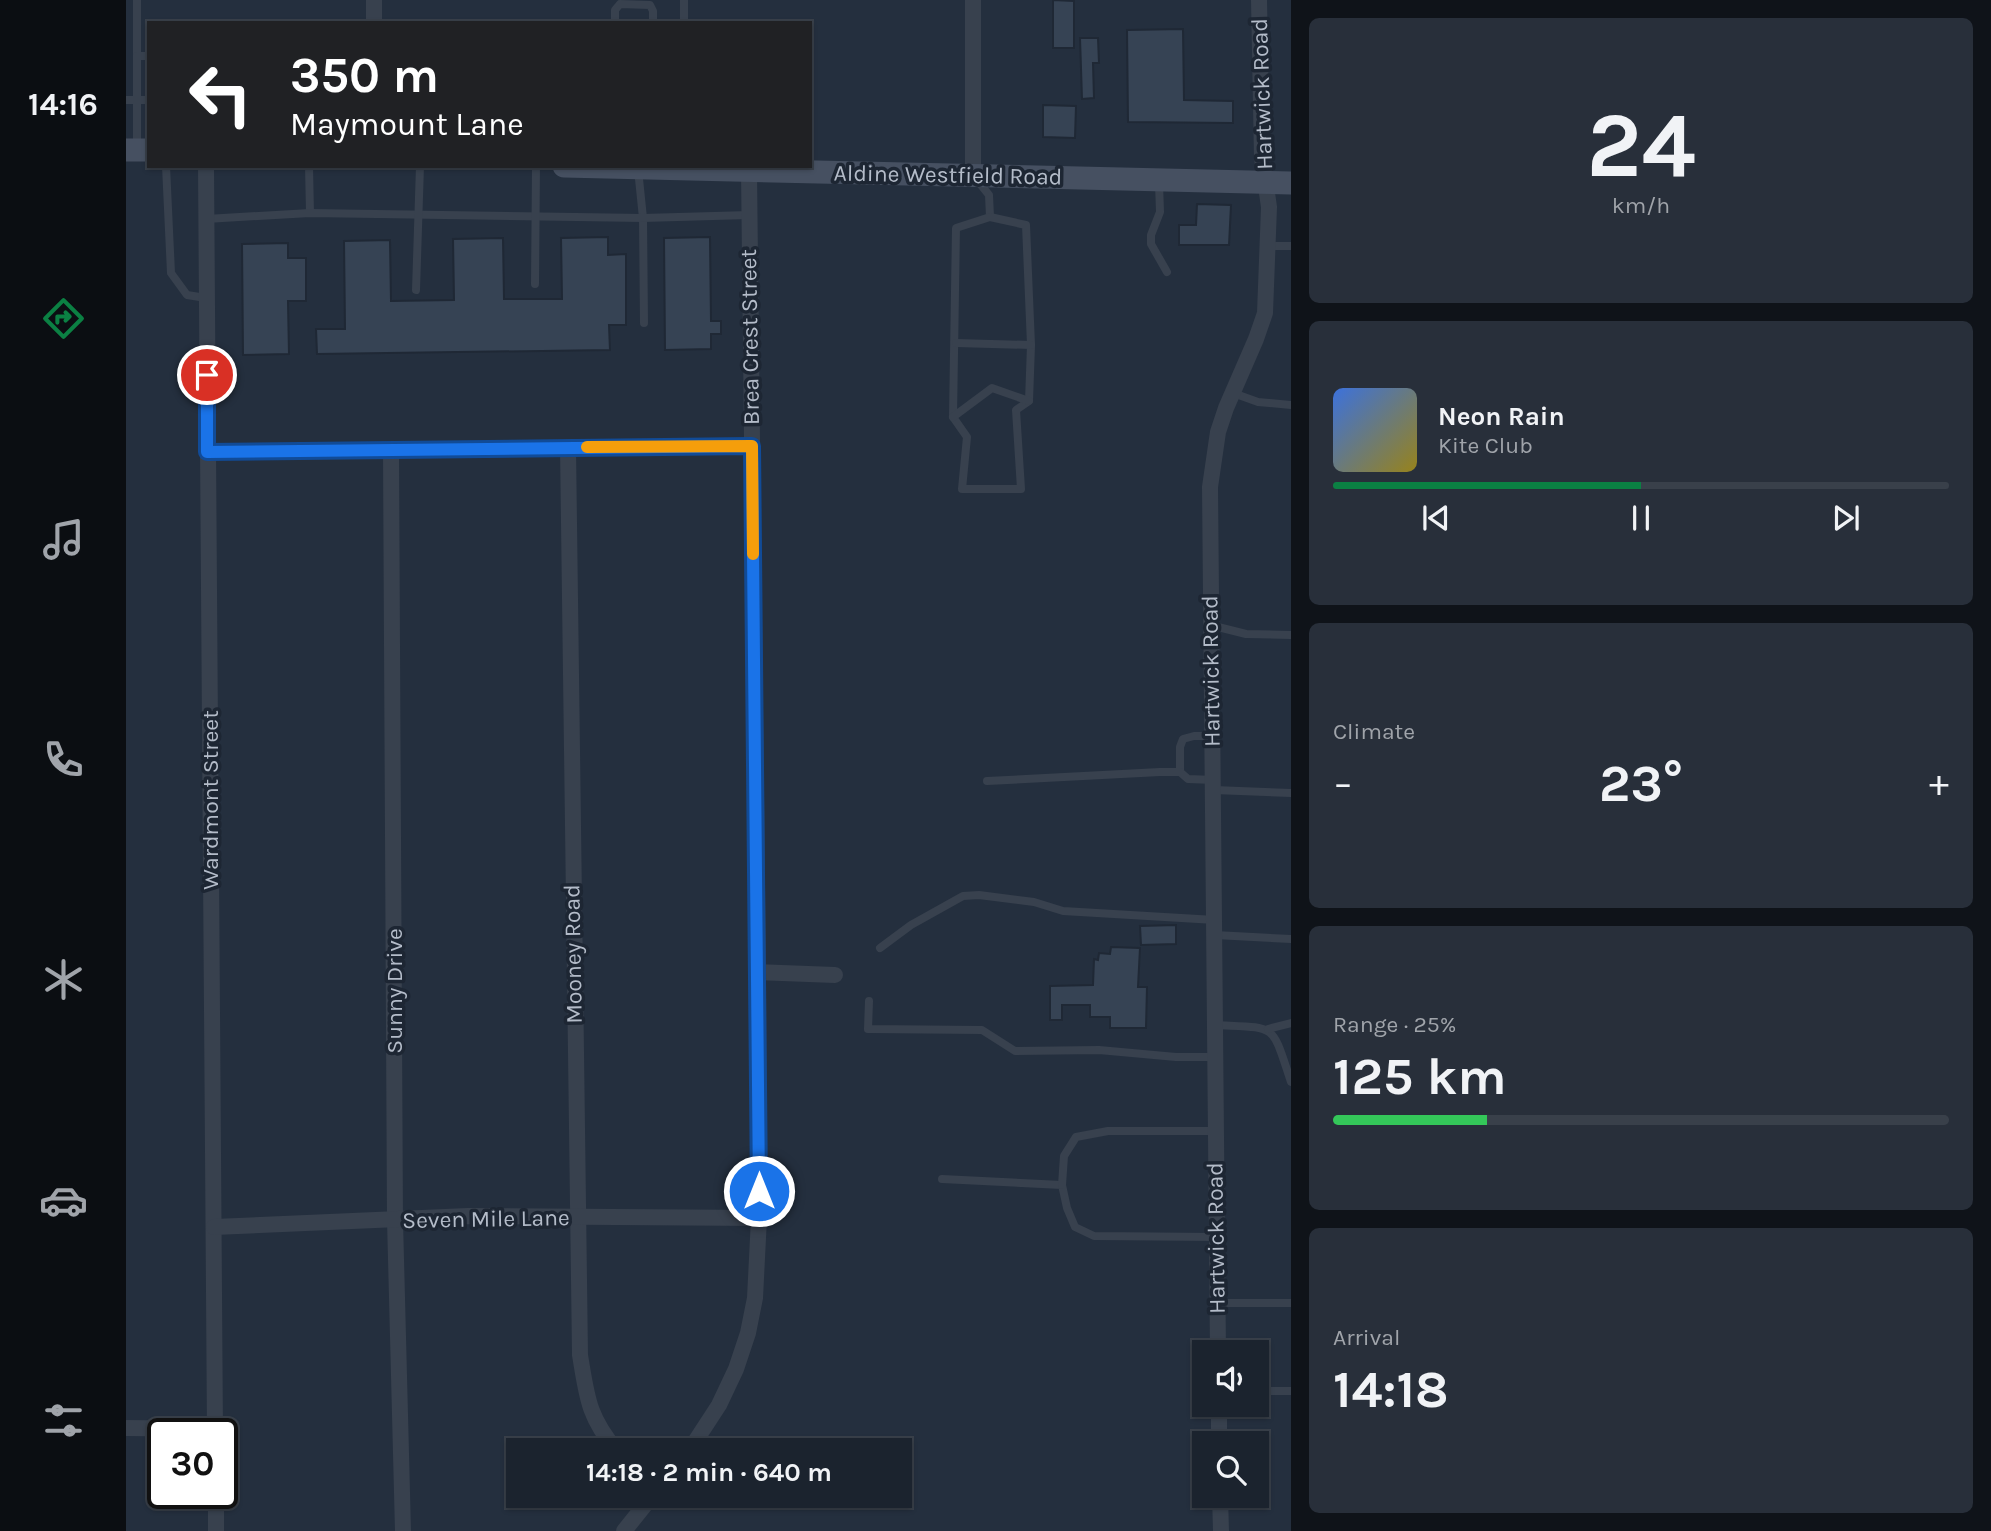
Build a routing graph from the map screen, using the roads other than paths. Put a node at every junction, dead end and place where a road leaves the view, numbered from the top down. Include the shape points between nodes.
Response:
1 (137, 0) edge
2 (374, 0) edge
3 (684, 0) edge
4 (973, 0) edge
5 (1259, 0) edge
6 (374, 21) edge
7 (615, 21) edge
8 (653, 21) edge
9 (684, 21) edge
10 (137, 56) junction
11 (147, 56) edge
12 (126, 68) edge
13 (137, 68) junction
14 (126, 100) edge
15 (137, 100) junction
16 (147, 100) edge
17 (137, 150) edge
18 (166, 168) edge
19 (206, 168) edge
20 (309, 168) edge
21 (420, 168) edge
22 (536, 168) edge
23 (635, 168) edge
24 (687, 168) edge
25 (749, 171) junction
26 (974, 175) junction
27 (1159, 180) junction
28 (1265, 183) junction
29 (1291, 183) edge
30 (310, 212) junction
31 (419, 214) junction
32 (749, 215) junction
33 (536, 216) junction
34 (990, 217) junction
35 (643, 218) junction
36 (206, 219) junction
37 (1269, 246) junction
38 (1291, 246) edge
39 (1167, 272) dead end
40 (535, 284) dead end
41 (416, 290) dead end
42 (206, 298) junction
43 (644, 323) dead end
44 (956, 343) junction
45 (1031, 345) junction
46 (1233, 393) junction
47 (1029, 401) junction
48 (1291, 404) edge
49 (953, 417) junction
50 (752, 446) junction
51 (568, 447) junction
52 (207, 452) junction
53 (391, 452) junction
54 (1210, 625) junction
55 (1291, 635) edge
56 (1213, 736) junction
57 (1180, 772) junction
58 (987, 781) dead end
59 (1214, 785) junction
60 (1291, 793) edge
61 (1215, 927) junction
62 (1291, 939) edge
63 (880, 948) dead end
64 (758, 972) junction
65 (835, 975) dead end
66 (869, 1000) dead end
67 (1291, 1023) edge
68 (1215, 1026) junction
69 (1268, 1029) junction
70 (1215, 1057) junction
71 (1291, 1082) edge
72 (1215, 1131) junction
73 (942, 1179) dead end
74 (1062, 1185) junction
75 (577, 1218) junction
76 (759, 1218) junction
77 (395, 1220) junction
78 (214, 1227) junction
79 (1216, 1237) junction
80 (1217, 1303) junction
81 (1291, 1303) edge
82 (1218, 1340) edge
83 (1269, 1391) edge
84 (1291, 1391) edge
85 (215, 1418) edge
86 (126, 1428) edge
87 (147, 1429) edge
88 (607, 1438) edge
89 (697, 1438) edge
90 (642, 1508) edge
91 (1220, 1508) edge
92 (216, 1509) edge
93 (216, 1531) edge
94 (403, 1531) edge
95 (624, 1531) edge
96 (1221, 1531) edge

1 - 10 lane
2 - 6 street
3 - 9 lane
4 - 26 street
5 - 28 street, Hartwick Road
7 - 8 lane via 620,4 650,5
10 - 11 lane
10 - 13 lane
12 - 13 lane
13 - 15 lane
14 - 15 lane
15 - 16 lane
15 - 17 lane
18 - 42 lane via 171,273 187,295
19 - 36 street, Wardmont Street
20 - 30 lane
21 - 31 lane
22 - 33 lane
23 - 24 main road, Aldine Westfield Road
23 - 35 lane
24 - 25 main road, Aldine Westfield Road
25 - 26 main road, Aldine Westfield Road
25 - 32 street, Brea Crest Street
26 - 27 main road, Aldine Westfield Road
26 - 34 lane via 989,195
27 - 28 main road, Aldine Westfield Road
27 - 39 lane via 1160,212 1151,244
28 - 29 main road, Aldine Westfield Road
28 - 37 street, Hartwick Road
30 - 31 lane
30 - 36 lane
31 - 33 lane
31 - 41 lane
32 - 35 lane
32 - 50 street, Brea Crest Street
33 - 35 lane
33 - 40 lane
34 - 44 lane via 956,228
34 - 45 lane via 1026,225
35 - 43 lane
36 - 42 street, Wardmont Street
37 - 38 lane
37 - 46 street, Hartwick Road via 1265,313
42 - 52 street, Wardmont Street
44 - 45 lane
44 - 49 lane
45 - 47 lane
46 - 48 lane via 1258,402
46 - 54 street, Hartwick Road via 1218,432 1212,468
47 - 49 lane via 992,388
47 - 49 lane via 1016,410 1021,489 962,489 967,438
50 - 51 street
50 - 64 street, Brea Crest Street
51 - 53 street
51 - 75 street, Mooney Road
52 - 53 street
52 - 78 street, Wardmont Street
53 - 77 street, Sunny Drive
54 - 55 lane via 1246,634
54 - 56 street, Hartwick Road
56 - 57 lane via 1183,739
56 - 59 street, Hartwick Road
57 - 58 lane
57 - 59 lane via 1188,779
59 - 60 lane
59 - 61 street, Hartwick Road
61 - 62 lane
61 - 63 lane via 964,896
61 - 68 street, Hartwick Road
64 - 65 street
64 - 76 street, Brea Crest Street
66 - 70 lane via 868,1029 982,1030 1015,1051 1099,1050
67 - 69 lane
68 - 69 lane
68 - 70 street, Hartwick Road
69 - 71 lane via 1276,1037
70 - 72 street, Hartwick Road
72 - 74 lane via 1108,1131 1076,1137 1064,1156
72 - 79 street, Hartwick Road
73 - 74 lane
74 - 79 lane via 1075,1227 1094,1236
75 - 76 street, Seven Mile Lane
75 - 77 street, Seven Mile Lane
75 - 88 street, Mooney Road via 580,1355 589,1408
76 - 89 street, Brea Crest Street via 755,1298 748,1333 719,1405
77 - 78 street, Seven Mile Lane
77 - 94 street, Sunny Drive
78 - 85 street, Wardmont Street
79 - 80 street, Hartwick Road
80 - 81 lane
80 - 82 street, Hartwick Road
83 - 84 lane
86 - 87 street
90 - 95 street
91 - 96 street
92 - 93 street

